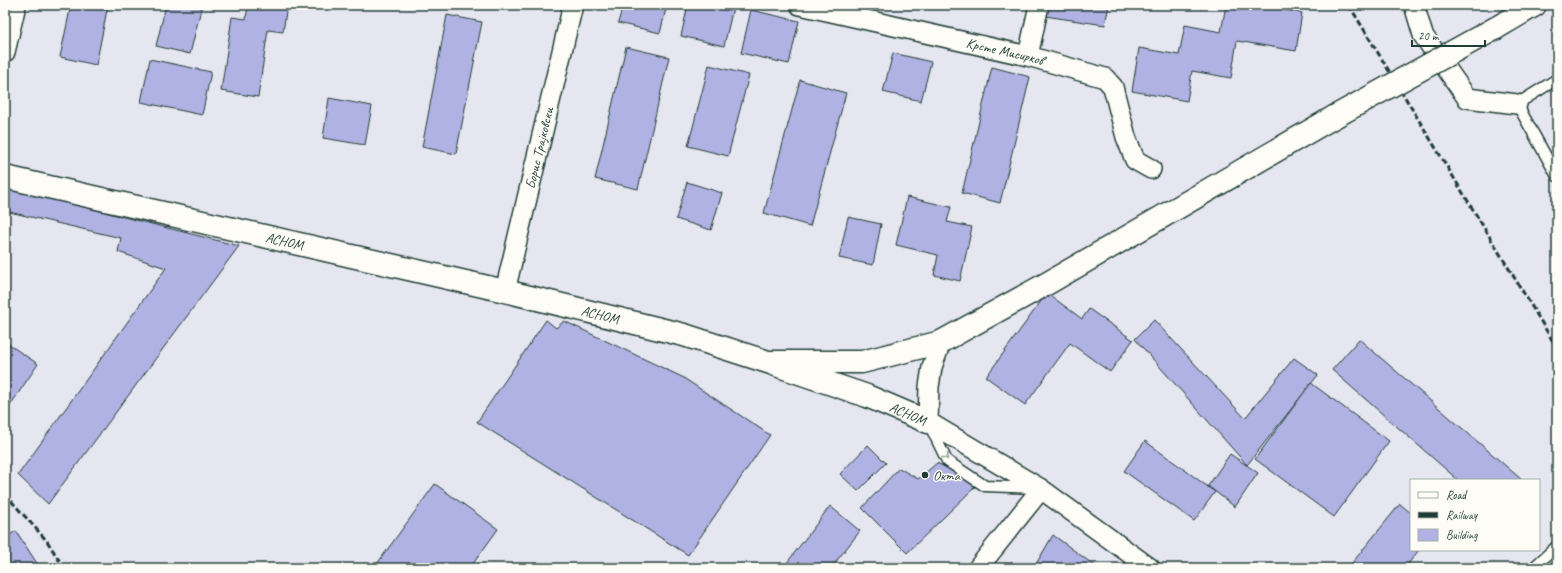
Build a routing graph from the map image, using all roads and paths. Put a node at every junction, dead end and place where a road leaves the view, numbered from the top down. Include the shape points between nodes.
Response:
1 (16, 5) edge
2 (573, 5) edge
3 (800, 5) edge
4 (1039, 5) edge
5 (1414, 5) edge
6 (1534, 5) edge
7 (5, 52) edge
8 (1028, 56) junction
9 (1557, 79) edge
10 (1517, 104) junction
11 (1151, 169) dead end
12 (1557, 176) edge
13 (5, 177) edge
14 (504, 291) junction
15 (941, 342) junction
16 (768, 362) junction
17 (928, 422) junction
18 (1041, 489) junction
19 (1557, 546) edge
20 (978, 568) edge
21 (1150, 568) edge
22 (1533, 568) edge

1 - 7 street
2 - 14 street, Борис Трајковски
3 - 8 street, Крсте Мисирков
4 - 8 street
5 - 10 street via 1423,35 1467,98
6 - 15 main road, bridge
8 - 11 street, Крсте Мисирков via 1105,78 1113,87 1135,160
9 - 10 lane
10 - 12 lane
13 - 14 main road, АСНОМ
14 - 16 main road, АСНОМ via 684,335
15 - 16 main road via 862,362
15 - 17 street via 932,367
16 - 17 main road, АСНОМ via 867,396
17 - 18 street, АСНОМ
17 -> 18 lane via 947,461 985,486
18 - 20 street
18 - 21 street, АСНОМ
19 - 22 lane

